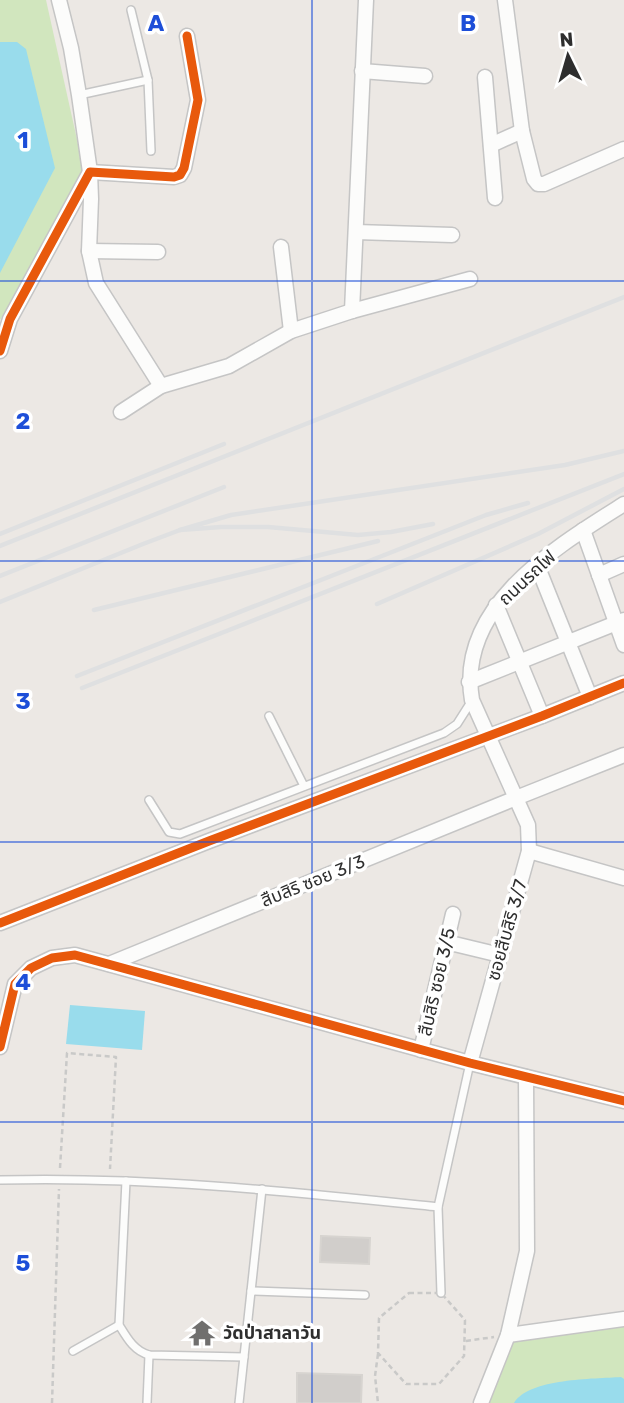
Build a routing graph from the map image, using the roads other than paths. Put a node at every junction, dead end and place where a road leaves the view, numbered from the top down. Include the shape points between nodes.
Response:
1 (59, 0) edge
2 (366, 0) edge
3 (505, 0) edge
4 (131, 10) dead end
5 (187, 36) dead end
6 (362, 71) junction
7 (425, 76) dead end
8 (485, 76) dead end
9 (148, 80) junction
10 (79, 95) junction
11 (522, 131) junction
12 (491, 145) junction
13 (624, 149) edge
14 (151, 151) dead end
15 (90, 172) junction
16 (495, 198) dead end
17 (356, 232) junction
18 (452, 235) dead end
19 (281, 247) dead end
20 (89, 251) junction
21 (158, 252) dead end
22 (470, 279) dead end
23 (352, 311) junction
24 (290, 331) junction
25 (0, 351) edge
26 (161, 386) junction
27 (121, 412) dead end
28 (624, 504) edge
29 (583, 530) junction
30 (624, 564) edge
31 (537, 565) junction
32 (599, 575) junction
33 (496, 605) junction
34 (620, 622) edge
35 (568, 643) junction
36 (624, 645) edge
37 (519, 662) junction
38 (469, 682) junction
39 (624, 683) edge
40 (590, 697) junction
41 (472, 700) junction
42 (269, 716) dead end
43 (542, 716) junction
44 (488, 736) junction
45 (624, 755) edge
46 (304, 786) junction
47 (516, 798) junction
48 (149, 800) dead end
49 (529, 851) junction
50 (624, 878) edge
51 (453, 914) dead end
52 (0, 923) edge
53 (446, 942) junction
54 (500, 955) junction
55 (109, 964) junction
56 (0, 984) edge
57 (15, 984) junction
58 (0, 1047) edge
59 (421, 1050) junction
60 (470, 1063) junction
61 (526, 1077) junction
62 (624, 1101) edge
63 (0, 1180) edge
64 (126, 1181) junction
65 (262, 1189) junction
66 (438, 1207) junction
67 (251, 1291) junction
68 (441, 1293) road end
69 (365, 1295) dead end
70 (624, 1319) edge
71 (119, 1325) junction
72 (508, 1335) junction
73 (73, 1352) dead end
74 (149, 1355) junction
75 (244, 1357) junction
76 (147, 1403) edge
77 (240, 1403) edge
78 (481, 1403) edge

1 - 10 street
2 - 6 street
3 - 11 street
4 - 9 lane
5 - 15 street via 198,100 180,175
6 - 7 street
6 - 17 street
8 - 12 street
9 - 10 lane
9 - 14 lane
10 - 15 street
11 - 12 street
11 - 13 street via 538,184
12 - 16 street
15 - 20 street
15 - 25 street via 10,319
17 - 18 street
17 - 23 street
19 - 24 street
20 - 21 street
20 - 26 street via 96,283
22 - 23 street
23 - 24 street
24 - 26 street via 229,366
26 - 27 street
28 - 29 street, ถนนรถไฟ
29 - 31 street, ถนนรถไฟ
29 - 32 street
30 - 32 street
31 - 33 street, ถนนรถไฟ
31 - 35 street
32 - 34 street
33 - 37 street
33 - 38 street, ถนนรถไฟ via 474,653
34 - 35 street
34 - 36 street
35 - 37 street
35 - 40 street
37 - 38 street
37 - 43 street
38 - 41 street, ถนนรถไฟ
39 - 40 street
40 - 43 street
41 - 44 street, ถนนรถไฟ
41 - 46 lane via 457,724 444,733
42 - 46 lane
43 - 44 street
44 - 47 street, ถนนรถไฟ
44 - 52 street
45 - 47 street, สืบสิริ ซอย 3/3
46 - 48 lane via 180,834 169,832
47 - 49 street, ซอยสืบสิริ 3/7 via 528,825
47 - 55 street, สืบสิริ ซอย 3/3
49 - 50 street
49 - 54 street, ซอยสืบสิริ 3/7
51 - 53 street, สืบสิริ ซอย 3/5
53 - 54 street
53 - 59 street, สืบสิริ ซอย 3/5
54 - 60 street, ซอยสืบสิริ 3/7
55 - 57 street via 75,955 52,958 31,968
55 - 59 street
56 - 57 street
57 - 58 street
59 - 60 street
60 - 61 street
60 - 66 lane
61 - 62 street
61 - 72 street via 527,1251
63 - 64 lane
64 - 65 lane
64 - 71 lane
65 - 66 lane
65 - 67 lane
66 - 68 lane
67 - 69 lane
67 - 75 lane
70 - 72 street
71 - 73 lane
71 - 74 lane via 140,1352
72 - 78 street
74 - 75 lane
74 - 76 lane
75 - 77 lane

